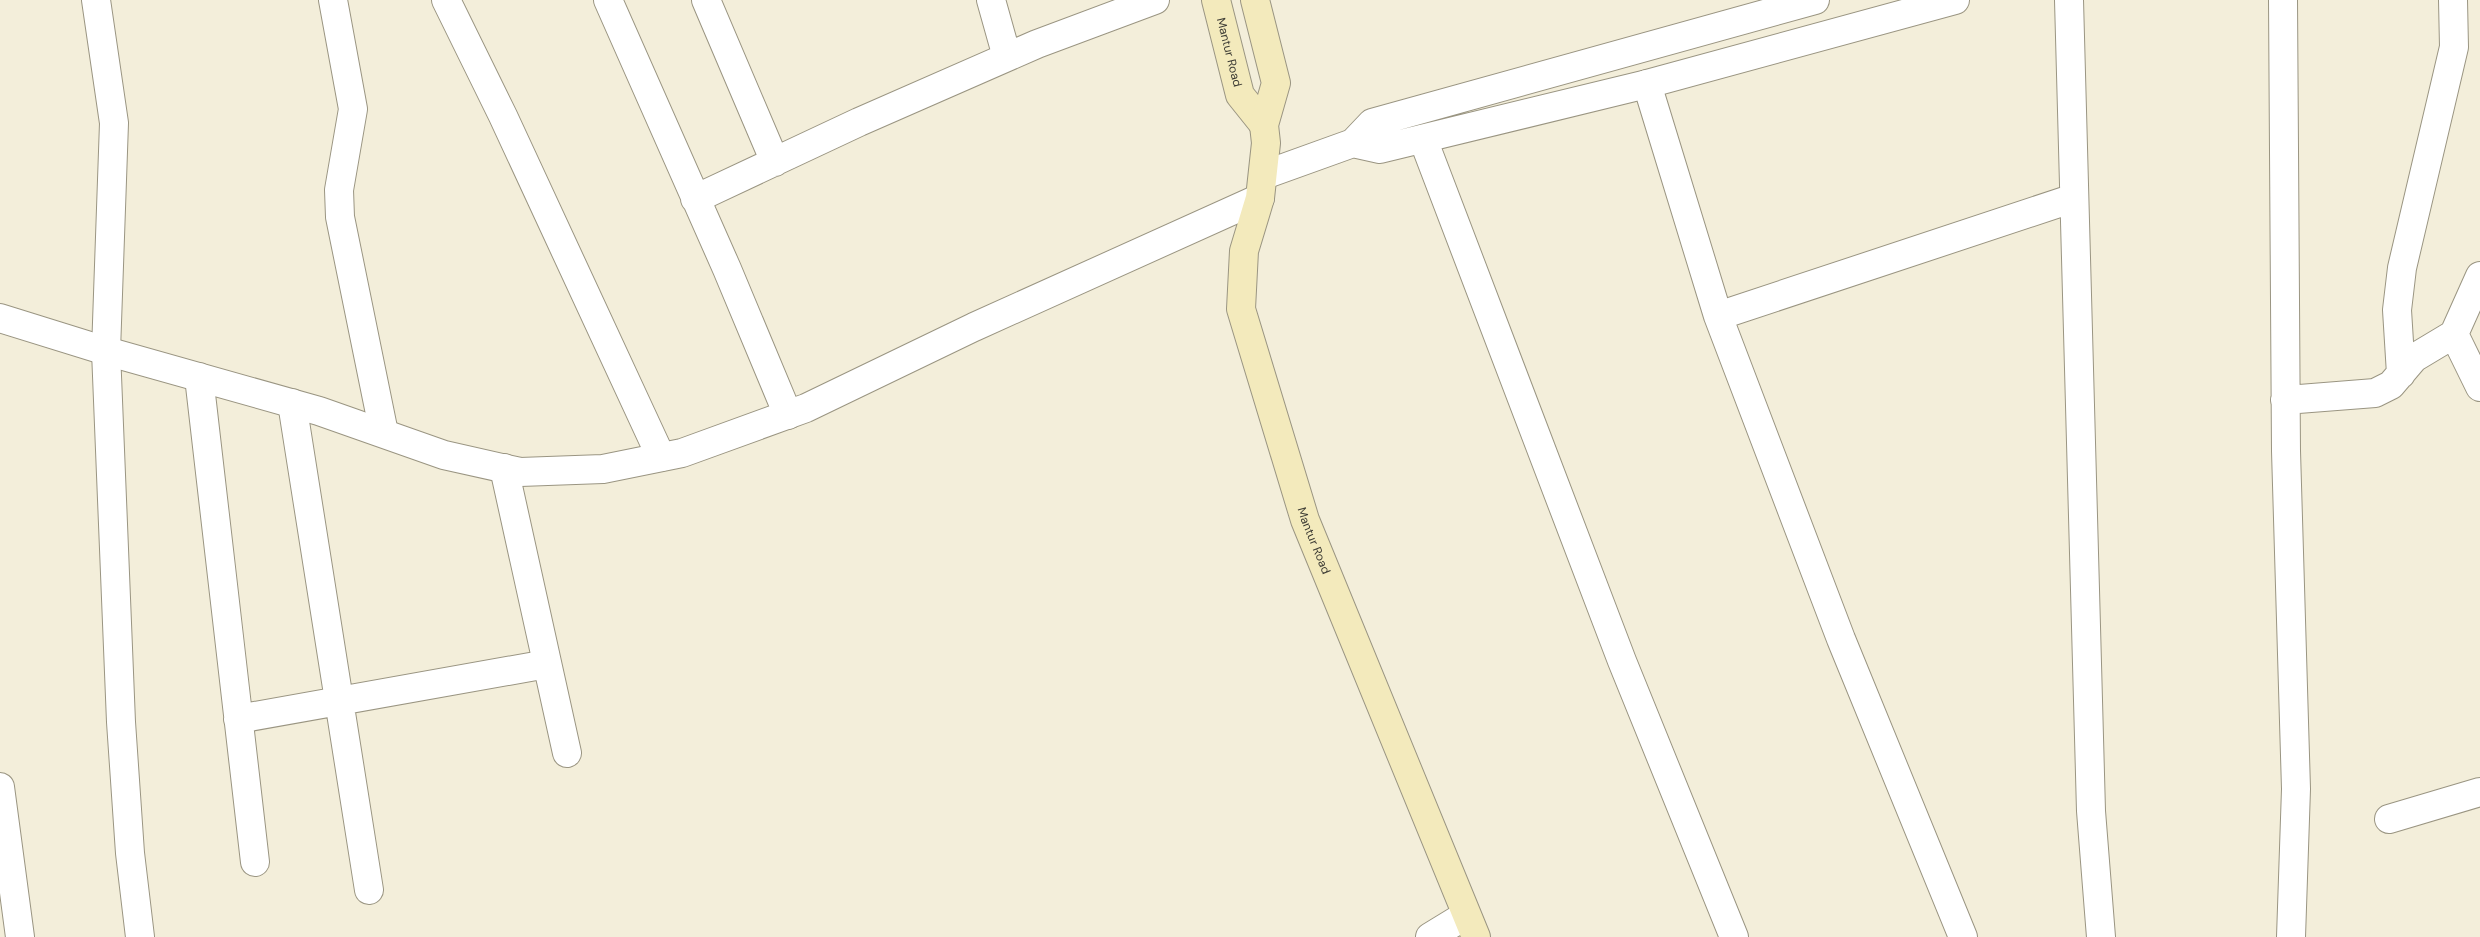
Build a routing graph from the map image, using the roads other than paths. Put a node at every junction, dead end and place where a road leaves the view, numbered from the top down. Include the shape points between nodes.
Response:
1 (96, 0) edge
2 (333, 0) edge
3 (446, 0) edge
4 (608, 0) edge
5 (706, 0) edge
6 (991, 0) edge
7 (1155, 0) edge
8 (1216, 0) edge
9 (1255, 0) edge
10 (1815, 0) edge
11 (1954, 0) edge
12 (2069, 0) edge
13 (2283, 0) edge
14 (2453, 0) edge
15 (1007, 57) junction
16 (1647, 84) junction
17 (1264, 125) junction
18 (1423, 139) junction
19 (1354, 144) junction
20 (775, 162) junction
21 (1262, 186) junction
22 (2074, 198) junction
23 (696, 200) junction
24 (2480, 276) edge
25 (1718, 316) junction
26 (0, 318) edge
27 (2454, 334) junction
28 (106, 351) junction
29 (2401, 374) junction
30 (200, 377) junction
31 (2480, 387) edge
32 (2285, 400) junction
33 (292, 403) junction
34 (788, 415) junction
35 (384, 433) junction
36 (661, 457) junction
37 (504, 468) junction
38 (548, 664) junction
39 (339, 700) junction
40 (238, 719) junction
41 (567, 753) dead end
42 (0, 787) edge
43 (2480, 792) edge
44 (2390, 819) dead end
45 (255, 862) dead end
46 (369, 890) dead end
47 (1471, 926) edge
48 (20, 937) edge
49 (140, 937) edge
50 (1430, 937) edge
51 (1734, 937) edge
52 (1963, 937) edge
53 (2102, 937) edge
54 (2291, 937) edge

1 - 28 street via 114,123
2 - 35 street via 353,109 339,190 340,217
3 - 36 street
4 - 23 street
5 - 20 street
6 - 15 street
7 - 15 street
8 - 17 main road, Mantur Road via 1240,95
9 - 17 main road, Mantur Road via 1276,83
10 - 19 street via 1372,124
11 - 16 street
12 - 22 street
13 - 32 street
14 - 29 street via 2454,47 2402,268 2398,310
15 - 20 street
16 - 18 street
16 - 25 street
17 - 21 main road, Mantur Road via 1266,143
18 - 19 street via 1380,149
18 - 51 street via 1622,661
19 - 21 street
20 - 23 street
21 - 34 street
21 - 47 main road, Mantur Road via 1244,251 1241,309 1305,520
22 - 25 street
22 - 53 street via 2091,811
23 - 34 street
24 - 27 street
25 - 52 street via 1841,639
26 - 28 street
27 - 29 street via 2414,358
27 - 31 street
28 - 30 street
28 - 49 street via 121,722 130,853
29 - 32 street via 2391,385 2375,393
30 - 33 street
30 - 40 street
32 - 54 street via 2296,789
33 - 35 street
33 - 39 street
34 - 36 street via 682,453
35 - 37 street via 444,455
36 - 37 street via 603,469 520,472
37 - 38 street
38 - 39 street
38 - 41 street
39 - 40 street
39 - 46 street
40 - 45 street
42 - 48 street
43 - 44 street
47 - 50 street

